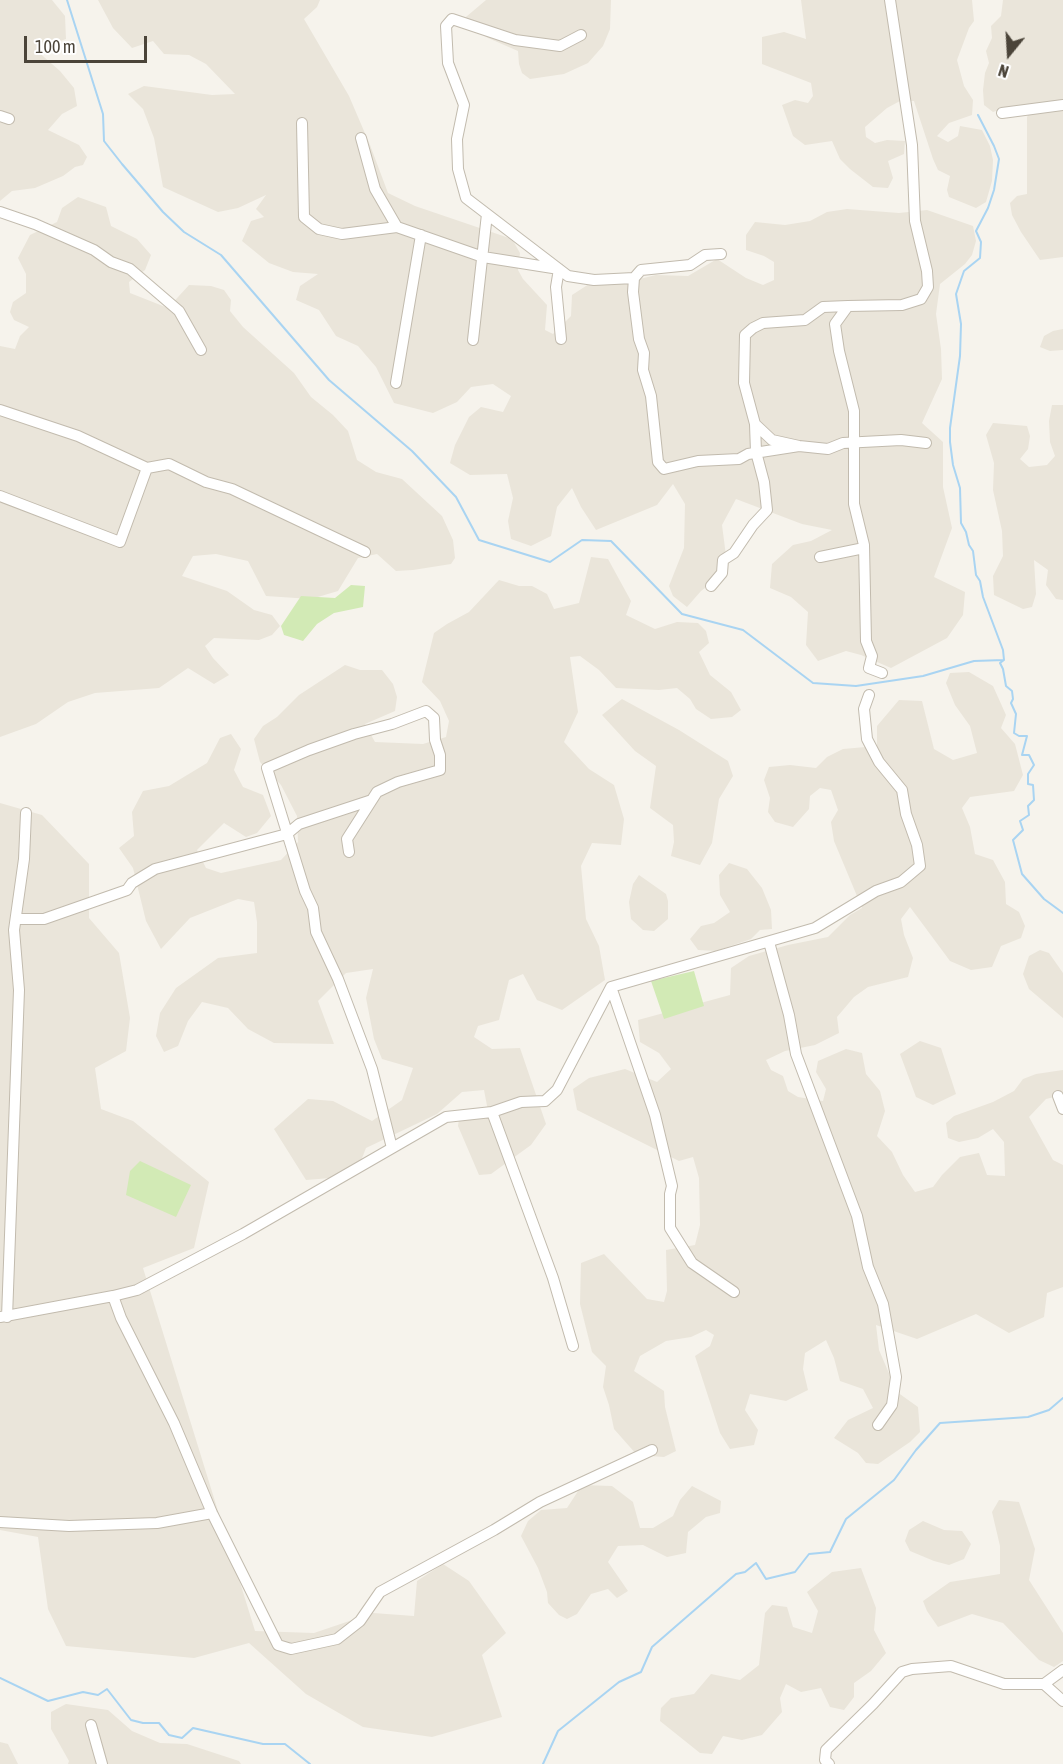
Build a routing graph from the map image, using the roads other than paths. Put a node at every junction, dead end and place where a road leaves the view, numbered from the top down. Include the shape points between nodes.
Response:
1 (890, 0) edge
2 (581, 35) dead end
3 (1063, 105) edge
4 (1002, 114) dead end
5 (302, 123) dead end
6 (361, 138) dead end
7 (0, 212) edge
8 (487, 214) junction
9 (397, 227) junction
10 (421, 235) junction
11 (721, 254) dead end
12 (483, 257) junction
13 (559, 269) junction
14 (634, 278) junction
15 (848, 306) junction
16 (561, 339) dead end
17 (473, 340) dead end
18 (201, 350) dead end
19 (396, 383) dead end
20 (0, 411) edge
21 (756, 424) junction
22 (854, 442) junction
23 (926, 443) dead end
24 (798, 446) junction
25 (756, 452) junction
26 (147, 468) junction
27 (0, 496) edge
28 (864, 548) junction
29 (365, 552) dead end
30 (820, 557) dead end
31 (711, 586) dead end
32 (882, 673) dead end
33 (869, 695) dead end
34 (372, 800) junction
35 (26, 813) dead end
36 (287, 834) junction
37 (349, 852) dead end
38 (15, 919) junction
39 (769, 942) junction
40 (611, 987) junction
41 (1059, 1096) dead end
42 (1063, 1109) edge
43 (492, 1112) junction
44 (392, 1148) junction
45 (734, 1292) dead end
46 (113, 1296) junction
47 (3, 1317) edge
48 (573, 1346) dead end
49 (878, 1425) dead end
50 (652, 1450) dead end
51 (212, 1513) junction
52 (0, 1522) edge
53 (1063, 1670) edge
54 (1044, 1684) junction
55 (1063, 1701) edge
56 (91, 1725) dead end
57 (102, 1764) edge
58 (829, 1764) edge

1 - 15 street via 912,145 915,221 928,287 921,299 902,304
2 - 8 street via 560,46 515,40 452,19 446,26 448,63 464,105 457,139 458,169 466,198
3 - 4 street
5 - 9 street via 304,217 320,229 342,234
6 - 9 street via 375,189
7 - 18 street via 130,269 179,311
8 - 12 street
8 - 13 street
9 - 10 street
10 - 12 street
10 - 19 street
11 - 14 street via 705,255 690,265 641,270
12 - 13 street
12 - 17 street
13 - 14 street via 568,276 594,280
13 - 16 street via 556,286
14 - 25 street via 658,462 664,469 698,461 739,459
15 - 21 street via 823,307 805,320 763,323 746,334 744,384
15 - 22 street via 836,324 854,411
20 - 26 street via 78,436
21 - 24 street via 772,440
21 - 25 street
22 - 23 street
22 - 24 street via 828,449
22 - 28 street via 854,504
24 - 25 street
25 - 31 street via 767,510 734,553 723,560 722,573
26 - 27 street via 120,542
26 - 29 street via 169,464
28 - 30 street
28 - 32 street via 865,630 872,656 868,668
33 - 39 street via 864,709 867,739 879,762 902,790 920,866 901,882 876,891 815,928
34 - 36 street via 299,824
34 - 36 street via 377,792 398,782 440,770 434,718 426,711 267,768
34 - 37 street via 348,839
35 - 38 street
36 - 38 street via 155,869 127,890 44,919
36 - 44 street via 313,908 316,932 372,1069
38 - 47 street via 19,990
39 - 40 street
39 - 49 street via 796,1054 857,1216 868,1268 883,1304 896,1377 892,1405
40 - 43 street via 557,1090 545,1101 521,1102
40 - 45 street via 655,1115 672,1186 670,1228 692,1263
41 - 42 street
43 - 44 street via 446,1118
43 - 48 street via 553,1278
44 - 46 street via 190,1263 137,1290
46 - 47 street
46 - 51 street
50 - 51 street via 540,1502 380,1592 360,1621 337,1639 291,1649 278,1645
51 - 52 street via 157,1523 69,1526
53 - 54 street
54 - 55 street
54 - 58 street via 1004,1684 951,1666 902,1672 826,1750 825,1760
56 - 57 street

